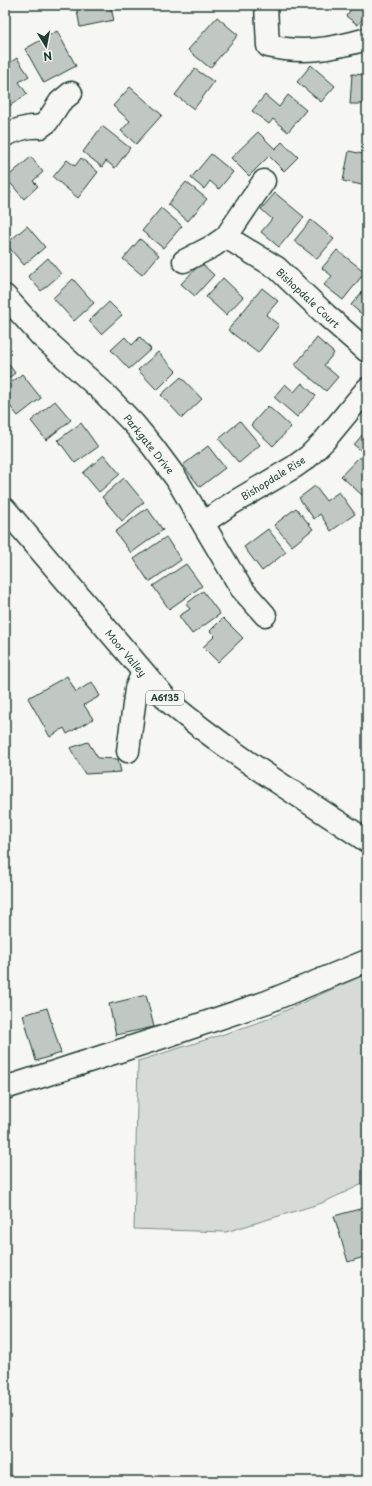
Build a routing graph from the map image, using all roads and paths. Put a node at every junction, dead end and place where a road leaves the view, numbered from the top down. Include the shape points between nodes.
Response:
1 (266, 5) edge
2 (367, 39) edge
3 (71, 93) dead end
4 (5, 136) edge
5 (264, 181) dead end
6 (226, 237) junction
7 (184, 261) dead end
8 (5, 296) edge
9 (367, 351) edge
10 (367, 389) edge
11 (5, 510) edge
12 (203, 523) junction
13 (264, 615) dead end
14 (143, 672) junction
15 (128, 751) dead end
16 (367, 841) edge
17 (367, 961) edge
18 (5, 1088) edge

1 - 2 street via 268,46 285,50 313,51
3 - 4 street via 60,102 40,128 20,129
5 - 6 street
6 - 7 street
6 - 9 street, Bishopdale Court via 277,268
8 - 12 street, Parkgate Drive via 41,336 134,424 176,478
10 - 12 street, Bishopdale Rise via 308,457
11 - 14 street, Moor Valley / A6135
12 - 13 street, Parkgate Drive via 241,588
14 - 15 street via 136,689
14 - 16 street, Moor Valley / A6135 via 169,702 197,726
17 - 18 street via 267,1002

